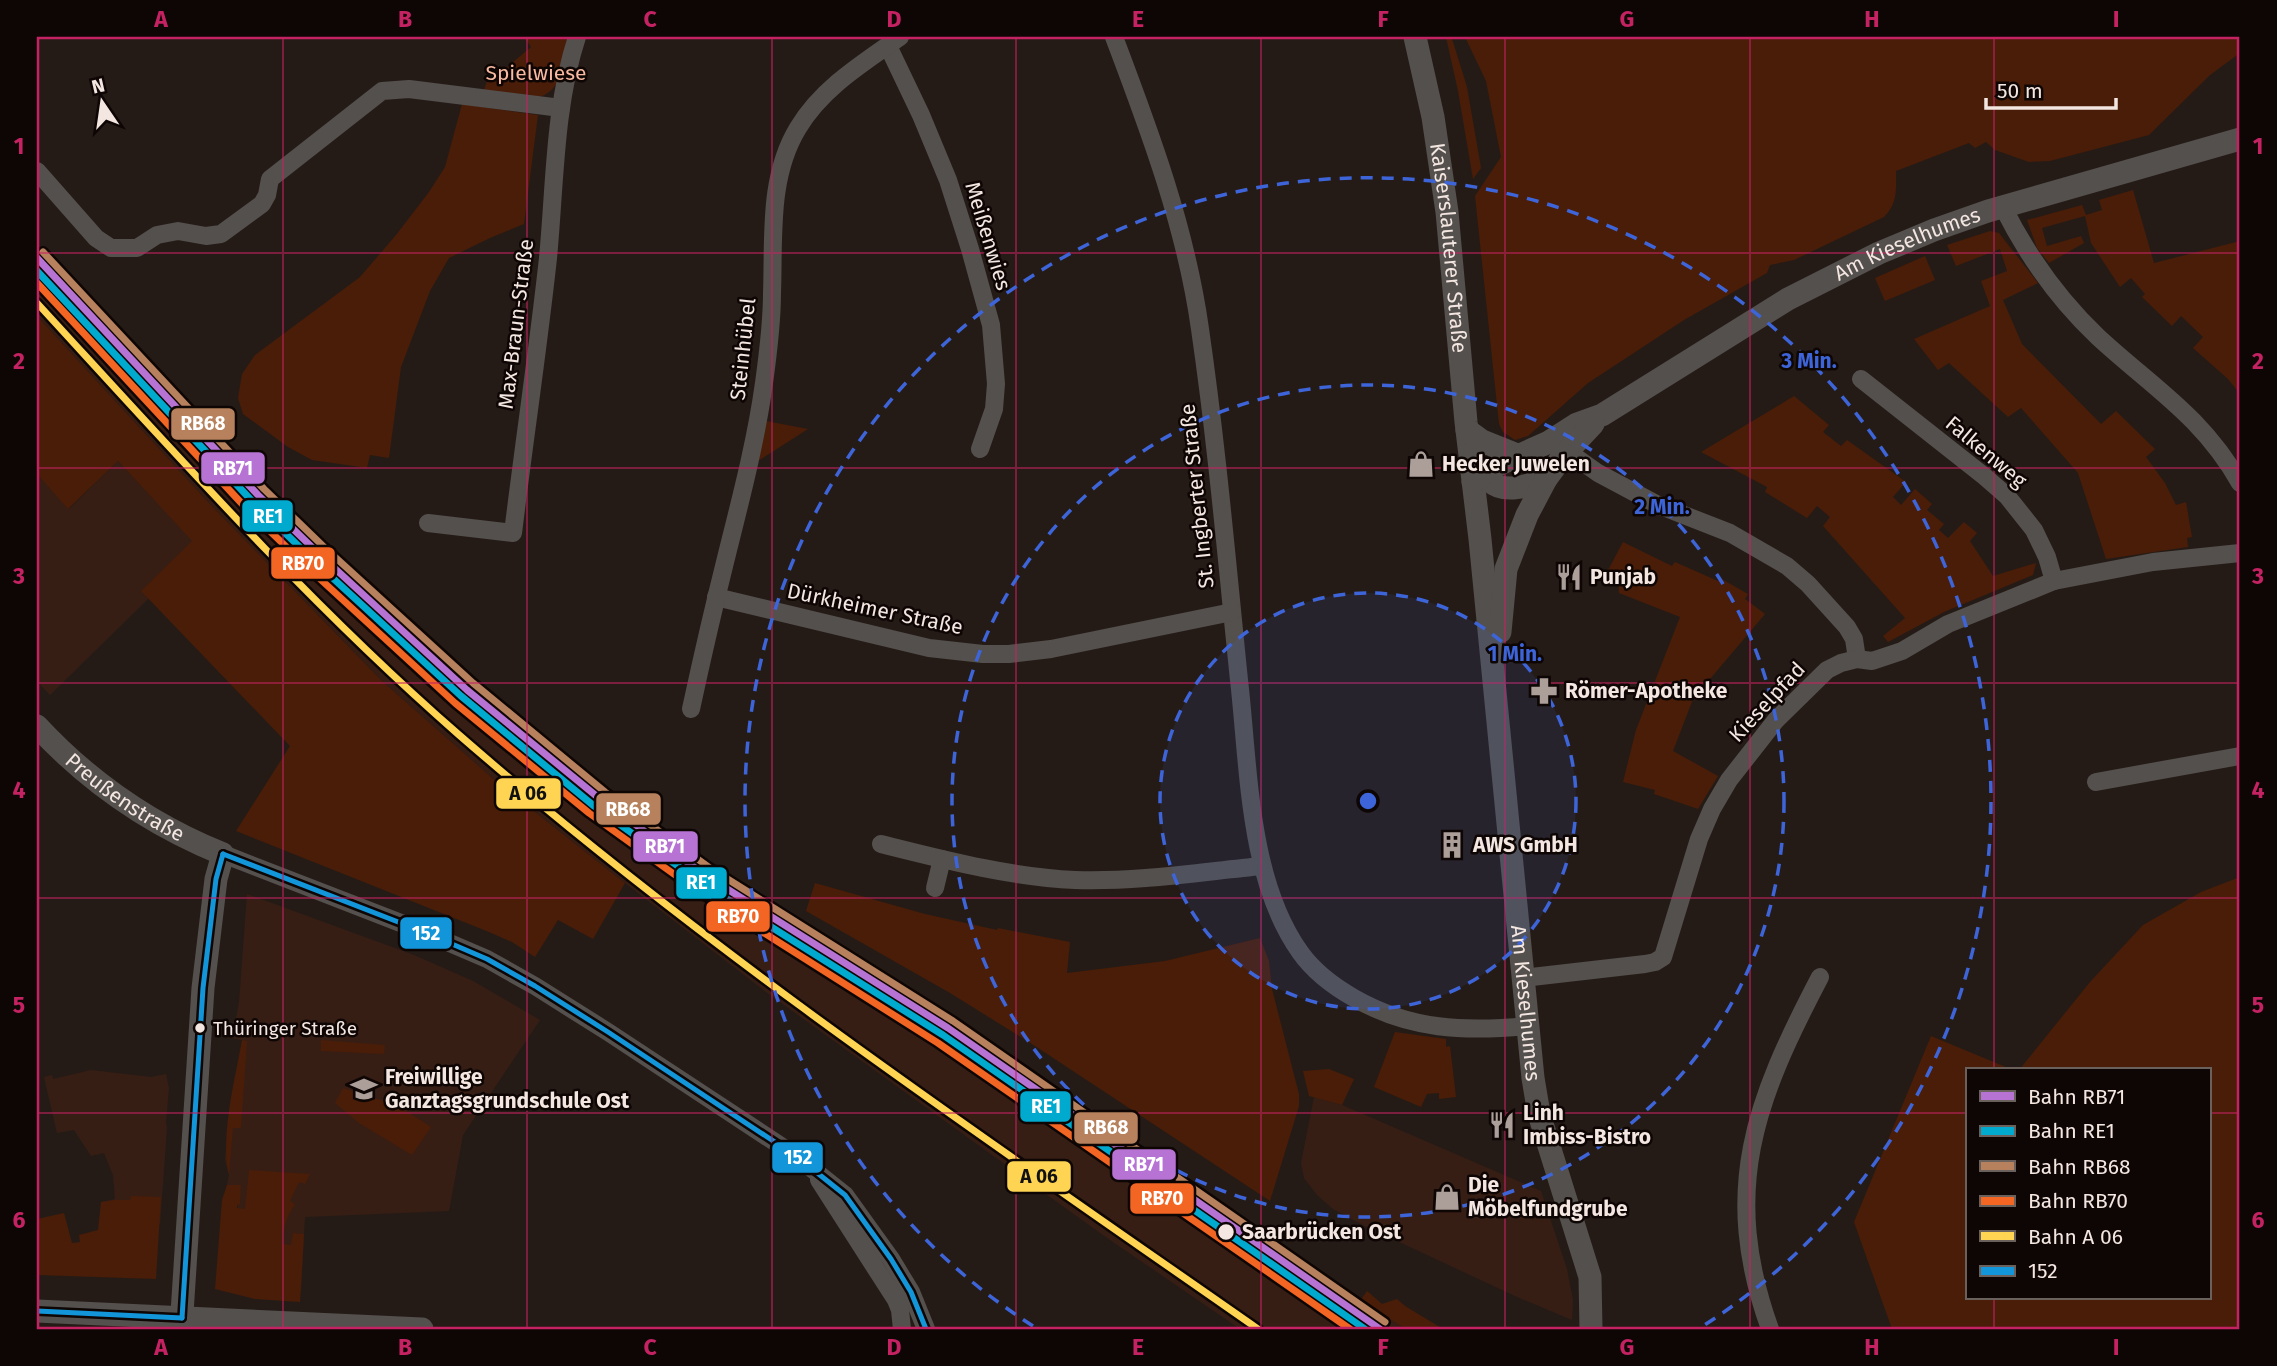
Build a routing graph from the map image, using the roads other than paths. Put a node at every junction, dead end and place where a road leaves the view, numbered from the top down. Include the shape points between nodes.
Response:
1 (577, 37) edge
2 (1114, 37) edge
3 (1415, 37) edge
4 (894, 41) edge
5 (561, 108) junction
6 (2240, 139) edge
7 (37, 171) edge
8 (2003, 207) junction
9 (1861, 379) dead end
10 (1602, 415) junction
11 (1467, 430) junction
12 (980, 449) dead end
13 (1567, 451) junction
14 (1517, 455) junction
15 (1475, 472) junction
16 (1546, 479) junction
17 (2240, 483) edge
18 (428, 523) dead end
19 (2240, 553) edge
20 (2054, 581) junction
21 (716, 597) junction
22 (1232, 612) junction
23 (1857, 659) junction
24 (1493, 669) junction
25 (691, 709) dead end
26 (37, 726) edge
27 (2240, 756) edge
28 (2096, 782) dead end
29 (881, 844) dead end
30 (223, 854) junction
31 (942, 859) junction
32 (1262, 866) junction
33 (936, 888) dead end
34 (1820, 977) dead end
35 (1523, 978) junction
36 (1528, 1026) junction
37 (813, 1171) junction
38 (37, 1311) edge
39 (182, 1324) edge
40 (422, 1329) edge
41 (902, 1329) edge
42 (926, 1329) edge
43 (1591, 1329) edge
44 (1770, 1329) edge

1 - 5 street, Max-Braun-Straße
2 - 22 street, St. Ingberter Straße via 1171,198 1194,290
3 - 11 street, Kaiserslauterer Straße via 1447,212
4 - 12 street, Meißenwies via 967,236 990,325 994,409
4 - 21 street, Steinhübel via 813,107 785,156 777,189 764,384
5 - 7 street via 409,89 382,92 270,179 262,204 221,234 157,234 137,248 111,248 96,238
5 - 18 street, Max-Braun-Straße via 513,533
6 - 8 street, Am Kieselhumes
8 - 10 street, Am Kieselhumes via 1879,253 1788,299
8 - 17 street via 2030,255 2077,314 2206,432
9 - 20 street, Falkenweg via 2007,496 2034,530
10 - 13 street, Am Kieselhumes
10 - 14 street, Am Kieselhumes
11 - 14 street
11 - 15 street, Kaiserslauterer Straße
13 - 16 street, Am Kieselhumes
13 - 23 street via 1656,504 1730,533 1787,566 1847,627
14 - 15 street, Am Kieselhumes
15 - 16 street via 1502,487
15 - 24 street, Am Kieselhumes
16 - 24 street, Am Kieselhumes via 1506,569 1500,645
19 - 20 street, Kieselpfad via 2153,562
20 - 23 street, Kieselpfad via 1948,624 1902,651 1872,661
21 - 22 street, Dürkheimer Straße via 929,648 984,654 1051,649
21 - 25 street, Steinhübel
22 - 32 street, St. Ingberter Straße
23 - 35 street, Kieselpfad via 1827,670 1802,692 1729,780 1699,839 1663,957 1645,964
24 - 35 street, Am Kieselhumes
26 - 30 street, Preußenstraße via 77,767 127,803
27 - 28 street
29 - 31 street
30 - 37 street via 487,959 621,1040
30 - 39 street via 202,1001
31 - 32 street via 1075,880 1165,877
31 - 33 street
32 - 36 street, St. Ingberter Straße via 1285,929 1312,967 1341,991 1398,1019 1441,1027
34 - 44 street via 1780,1056 1759,1116 1746,1177 1748,1243
35 - 36 street, Am Kieselhumes
36 - 43 street, Am Kieselhumes via 1539,1114 1590,1277
37 - 41 street via 896,1300
37 - 42 street via 845,1195 891,1259
38 - 39 street
39 - 40 street

